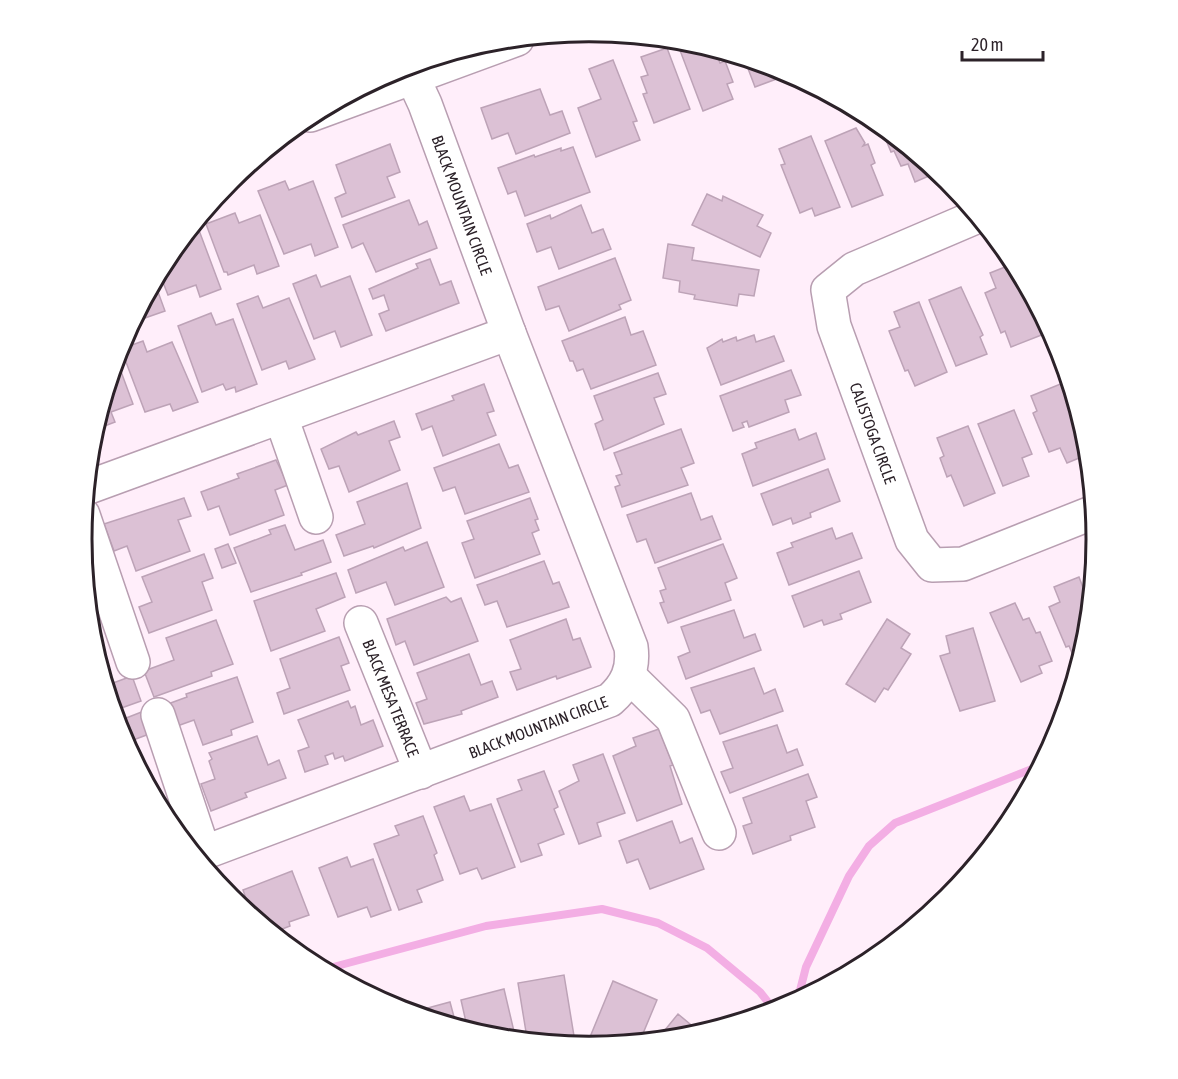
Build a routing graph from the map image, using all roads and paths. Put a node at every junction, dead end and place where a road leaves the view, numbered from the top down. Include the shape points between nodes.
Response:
1 (468, 57) edge
2 (412, 78) junction
3 (366, 95) edge
4 (970, 219) edge
5 (509, 333) junction
6 (281, 417) junction
7 (95, 485) edge
8 (1085, 515) edge
9 (316, 517) dead end
10 (92, 542) edge
11 (361, 623) dead end
12 (133, 663) dead end
13 (629, 676) junction
14 (158, 715) dead end
15 (420, 772) junction
16 (719, 833) dead end
17 (197, 846) edge
18 (203, 854) edge

1 - 2 street
2 - 3 street
2 - 5 street, BLACK MOUNTAIN CIRCLE
4 - 8 street, CALISTOGA CIRCLE via 854,269 828,290 834,326 912,540 932,565 963,564
5 - 6 street
5 - 13 street, BLACK MOUNTAIN CIRCLE via 631,647
6 - 7 street
6 - 9 street
10 - 12 street
11 - 15 street, BLACK MESA TERRACE
13 - 15 street, BLACK MOUNTAIN CIRCLE via 610,700
13 - 16 street via 673,719
14 - 17 street
15 - 18 street, BLACK MOUNTAIN CIRCLE

